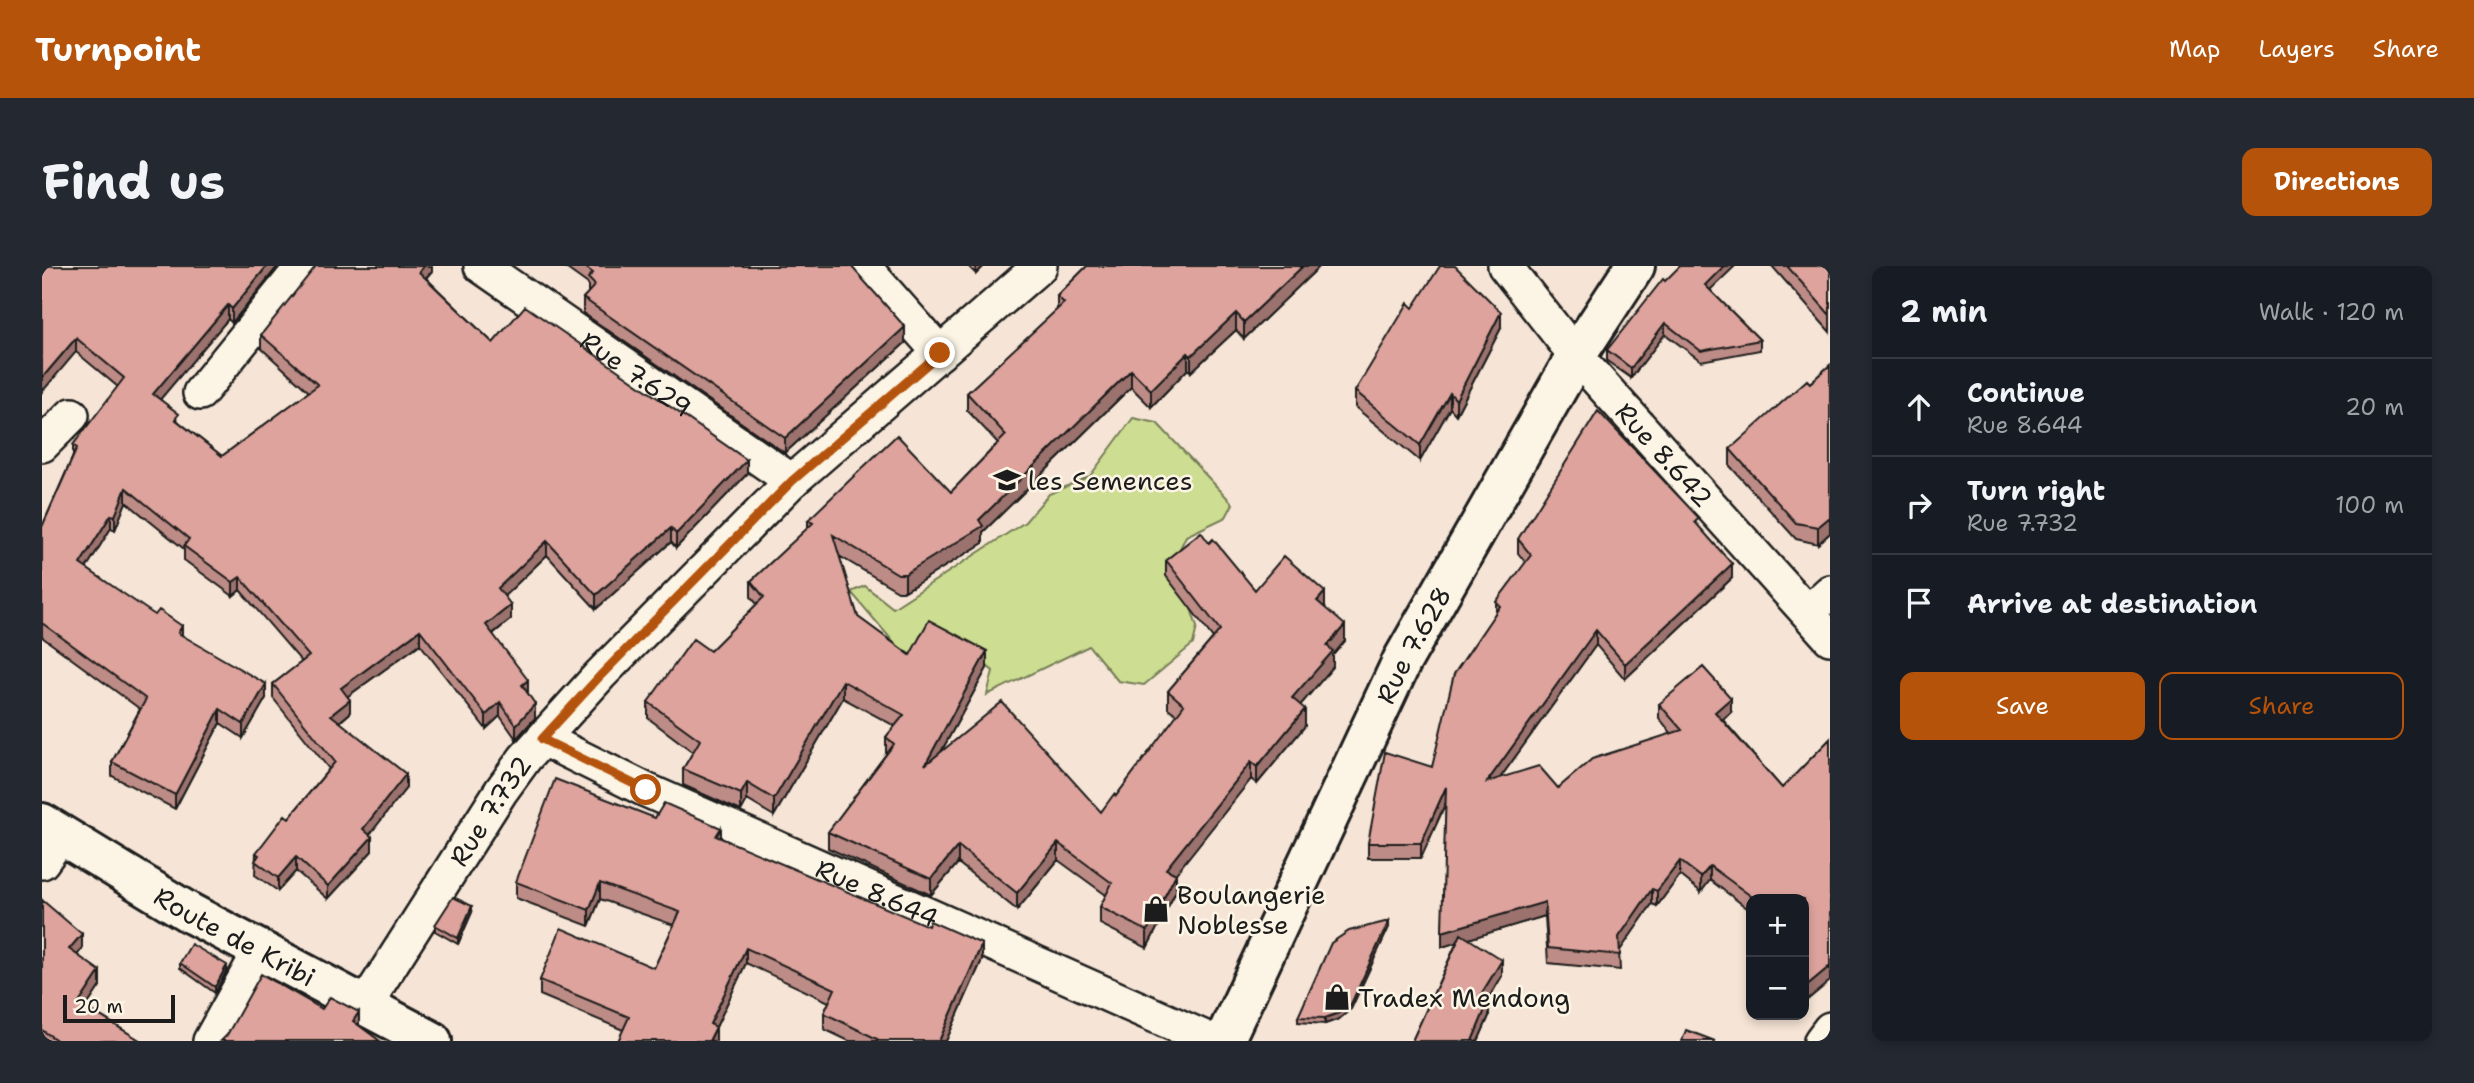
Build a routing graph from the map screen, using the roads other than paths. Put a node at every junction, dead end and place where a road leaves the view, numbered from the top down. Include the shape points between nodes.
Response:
1 (303, 266) edge
2 (481, 266) edge
3 (863, 266) edge
4 (1040, 266) edge
5 (1505, 266) edge
6 (1634, 266) edge
7 (940, 353) junction
8 (1576, 356) junction
9 (200, 393) dead end
10 (72, 415) dead end
11 (42, 445) edge
12 (792, 481) junction
13 (1819, 602) edge
14 (1830, 638) edge
15 (542, 739) junction
16 (48, 840) edge
17 (260, 951) junction
18 (365, 1005) junction
19 (1830, 1029) edge
20 (210, 1041) edge
21 (432, 1041) edge
22 (1212, 1041) edge
23 (1224, 1041) edge
24 (1821, 1041) edge

1 - 9 street
2 - 12 street, Rue 7.629
3 - 7 street
4 - 7 street, Rue 7.732
5 - 8 street, Rue 8.642
6 - 8 main road, Rue 7.628
7 - 12 street, Rue 7.732
8 - 13 street, Rue 8.642
8 - 23 main road, Rue 7.628 via 1402,661
10 - 11 street
12 - 15 street, Rue 7.732
13 - 14 street, Rue 8.642
15 - 18 street, Rue 7.732 via 501,791
15 - 22 street, Rue 8.644 via 646,790
16 - 17 main road, Route de Kribi
17 - 18 main road, Route de Kribi
17 - 20 street
18 - 21 main road, Route de Kribi
19 - 24 street

